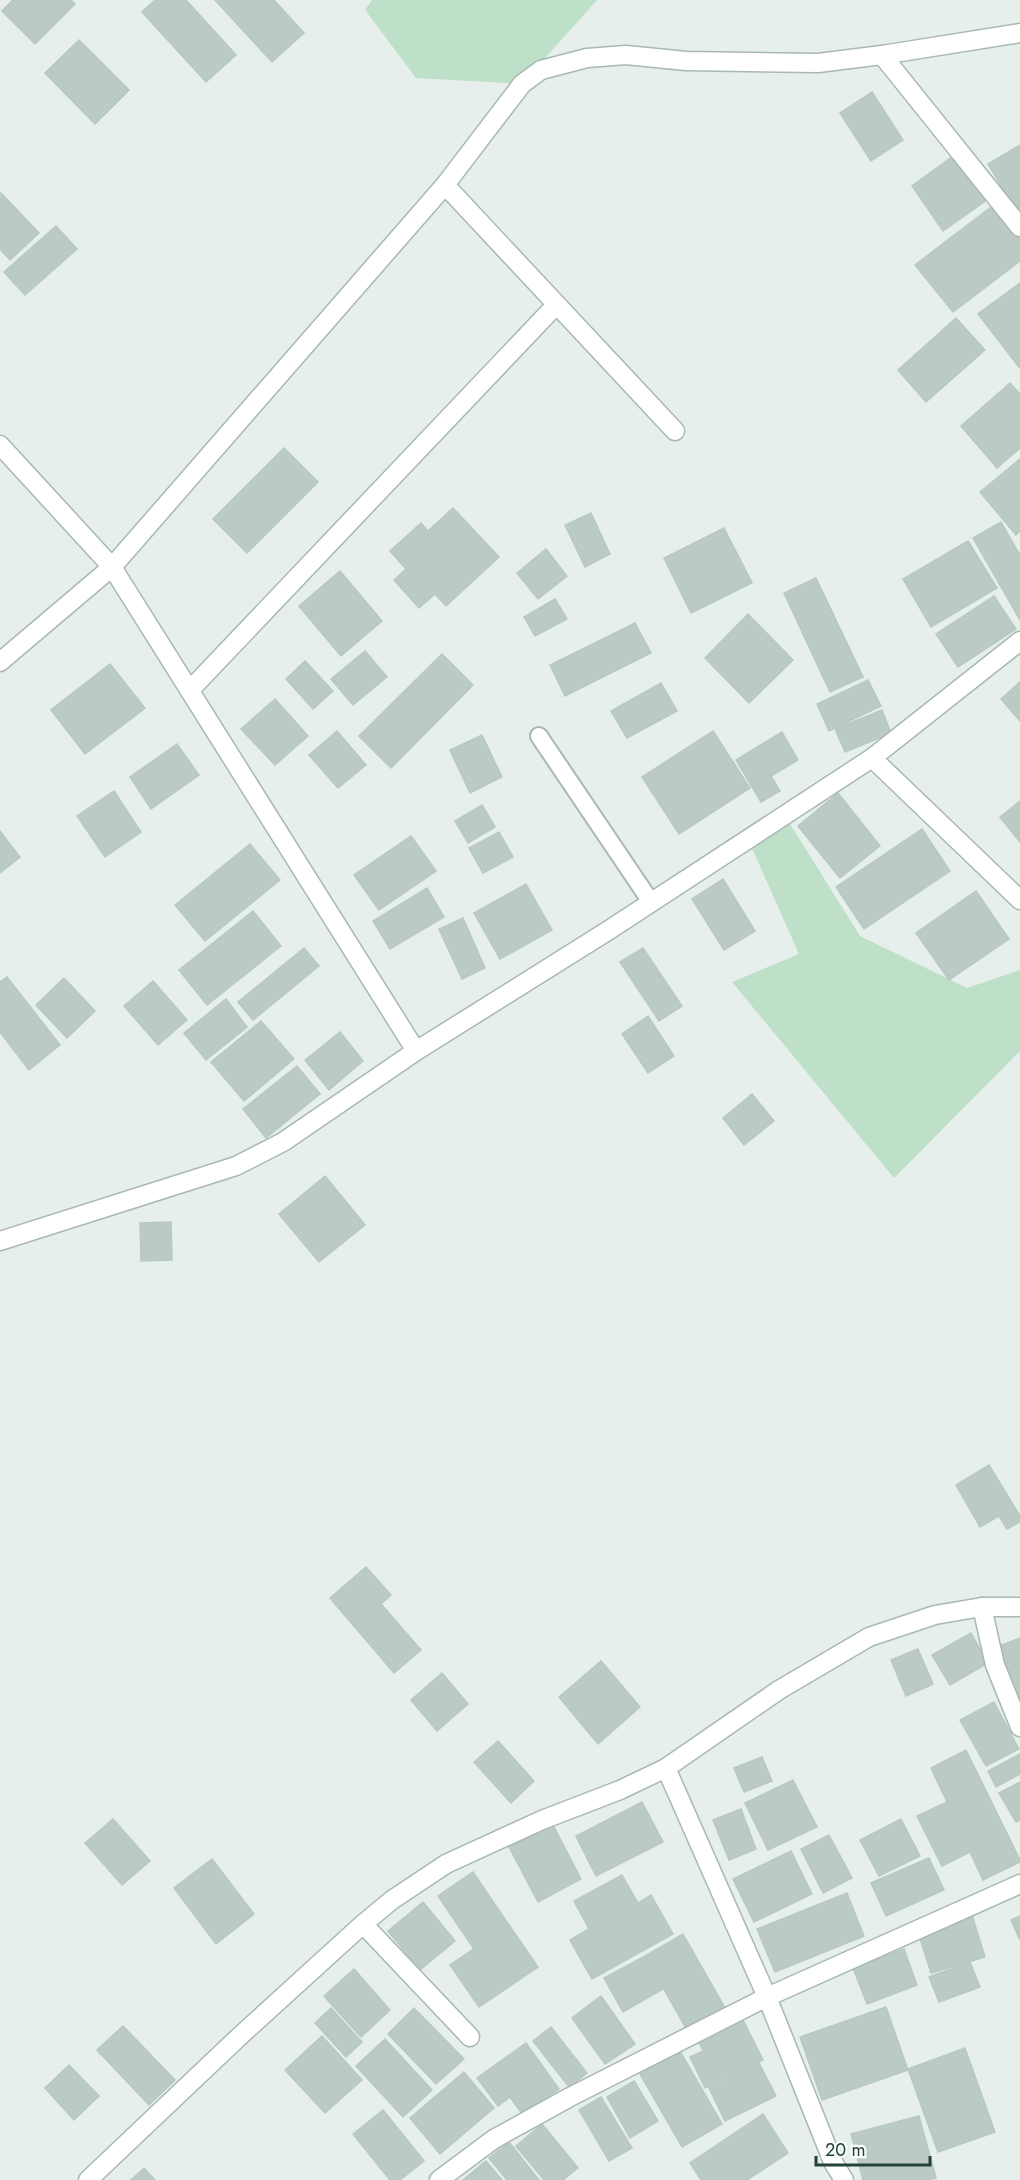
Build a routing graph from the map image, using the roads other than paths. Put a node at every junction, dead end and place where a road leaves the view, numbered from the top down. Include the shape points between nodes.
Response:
1 (1020, 33) edge
2 (882, 55) junction
3 (445, 185) junction
4 (1020, 226) edge
5 (556, 305) junction
6 (675, 431) dead end
7 (0, 445) edge
8 (112, 567) junction
9 (1020, 641) edge
10 (0, 662) edge
11 (190, 690) junction
12 (539, 736) dead end
13 (872, 758) junction
14 (1020, 900) edge
15 (651, 902) junction
16 (416, 1051) junction
17 (0, 1241) edge
18 (982, 1607) junction
19 (1020, 1607) edge
20 (1020, 1727) edge
21 (666, 1768) junction
22 (1020, 1884) edge
23 (363, 1924) junction
24 (766, 1997) junction
25 (470, 2037) dead end
26 (88, 2180) edge
27 (439, 2180) edge
28 (844, 2180) edge

1 - 2 street
2 - 3 street via 818,63 686,61 626,55 587,58 541,70 522,84
2 - 4 street
3 - 5 street
3 - 8 street
5 - 6 street
5 - 11 street
7 - 8 street
8 - 10 street
8 - 11 street
9 - 13 street
11 - 16 street
12 - 15 lane
13 - 14 street
13 - 15 street
15 - 16 street
16 - 17 street via 283,1142 236,1166
18 - 19 street
18 - 20 street via 995,1665
18 - 21 street via 935,1615 870,1637 779,1690
21 - 23 street via 446,1864
21 - 24 street
22 - 24 street
23 - 25 street
23 - 26 street
24 - 27 street via 560,2102 494,2139
24 - 28 street via 833,2162

